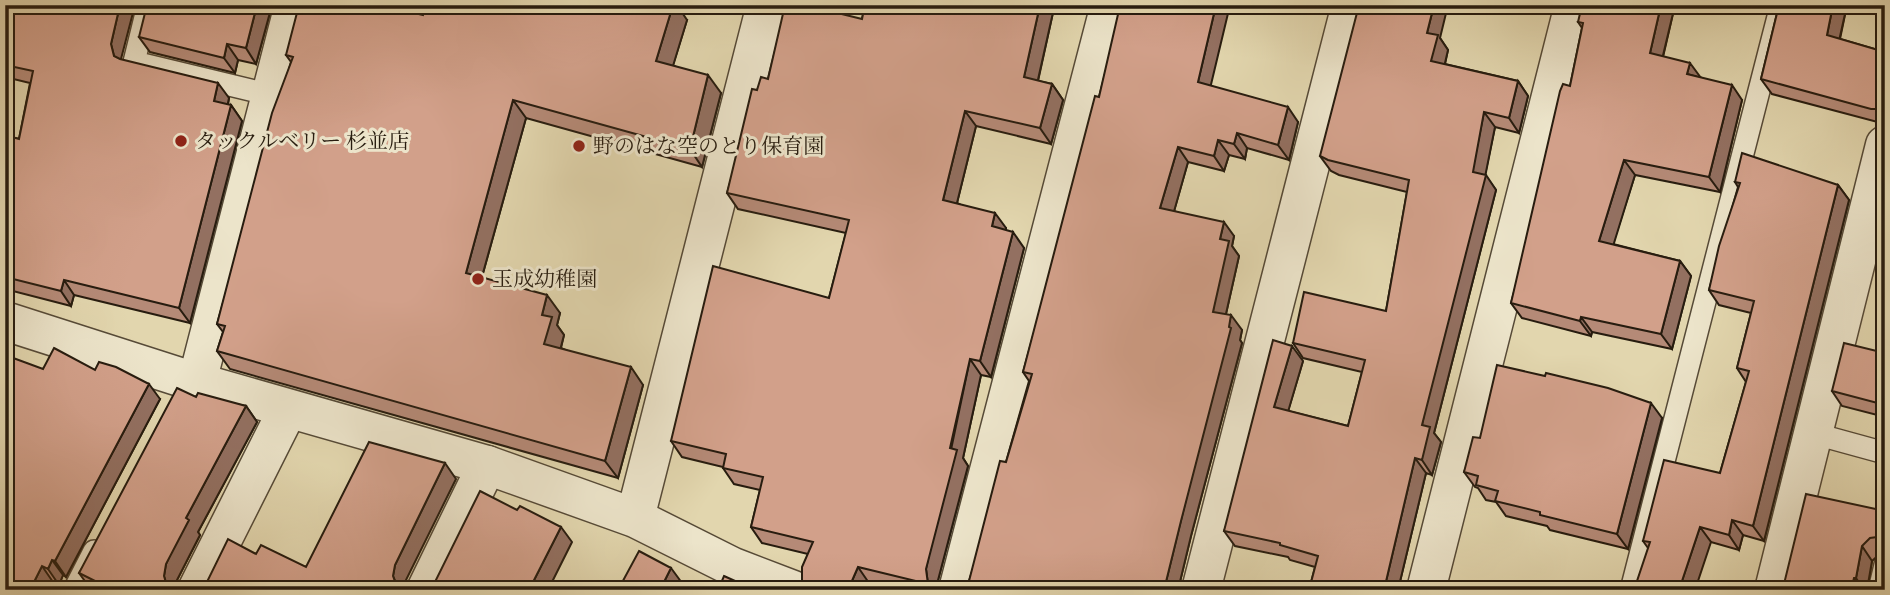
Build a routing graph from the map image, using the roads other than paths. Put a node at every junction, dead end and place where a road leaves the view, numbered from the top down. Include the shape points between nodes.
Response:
1 (148, 5) edge
2 (294, 5) edge
3 (766, 5) edge
4 (1110, 5) edge
5 (1351, 5) edge
6 (1574, 5) edge
7 (1781, 5) edge
8 (271, 95) junction
9 (1885, 145) edge
10 (5, 321) edge
11 (185, 388) junction
12 (288, 409) junction
13 (1812, 433) junction
14 (1885, 453) edge
15 (487, 465) junction
16 (635, 518) junction
17 (105, 531) edge
18 (1885, 565) edge
19 (727, 578) edge
20 (74, 590) edge
21 (197, 590) edge
22 (426, 590) edge
23 (793, 590) edge
24 (958, 590) edge
25 (1201, 590) edge
26 (1426, 590) edge
27 (1631, 590) edge
28 (1774, 590) edge
29 (1879, 590) edge

1 - 8 lane via 134,62
2 - 8 street
3 - 16 street
4 - 24 street
5 - 25 street
6 - 26 street
7 - 27 lane
8 - 11 street
9 - 13 street
10 - 11 street
11 - 12 street
12 - 15 street
12 - 21 street
13 - 14 lane
13 - 28 street
15 - 16 street
15 - 22 street
16 - 19 street
17 - 20 lane
18 - 29 lane
19 - 23 street

